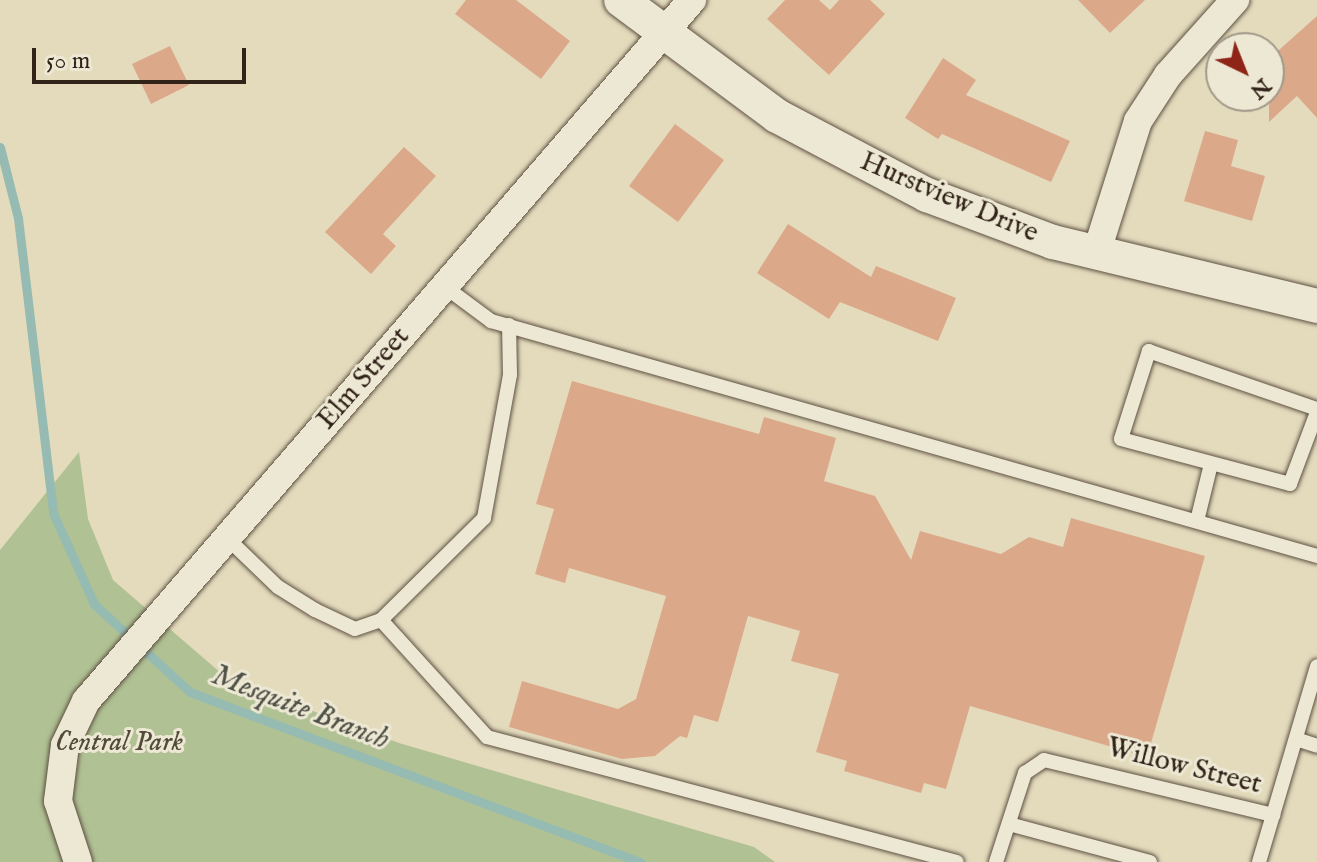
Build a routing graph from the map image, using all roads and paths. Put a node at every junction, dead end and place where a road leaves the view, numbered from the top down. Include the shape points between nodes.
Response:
1 (621, 0) edge
2 (692, 0) edge
3 (1235, 0) edge
4 (662, 32) junction
5 (1096, 254) junction
6 (444, 286) junction
7 (1317, 306) edge
8 (509, 325) junction
9 (1317, 410) edge
10 (1211, 464) junction
11 (1197, 521) junction
12 (226, 537) junction
13 (1317, 556) edge
14 (381, 620) junction
15 (1317, 666) edge
16 (1296, 739) junction
17 (1317, 746) edge
18 (1273, 815) junction
19 (1009, 824) junction
20 (78, 862) edge
21 (957, 862) edge
22 (996, 862) edge
23 (1150, 862) edge
24 (1259, 862) edge

1 - 4 street, Hurstview Drive
2 - 4 street, Elm Street
3 - 5 street via 1168,75 1138,121
4 - 5 street, Hurstview Drive via 777,116 867,166 927,195
4 - 6 street, Elm Street
5 - 7 street, Hurstview Drive
6 - 8 lane via 491,321
6 - 12 street, Elm Street
8 - 11 lane
8 - 14 lane via 510,375 484,518
9 - 10 lane via 1290,484
9 - 10 lane via 1149,351 1121,439
10 - 11 lane
11 - 13 lane
12 - 14 lane via 278,587 315,610 355,629
12 - 20 street, Elm Street via 80,711 61,772 63,831
14 - 21 lane via 487,737
15 - 16 lane, Willow Street
16 - 17 lane
16 - 18 lane, Willow Street
18 - 19 lane, Willow Street via 1044,760 1025,773
18 - 24 lane
19 - 22 lane, Willow Street
19 - 23 lane

